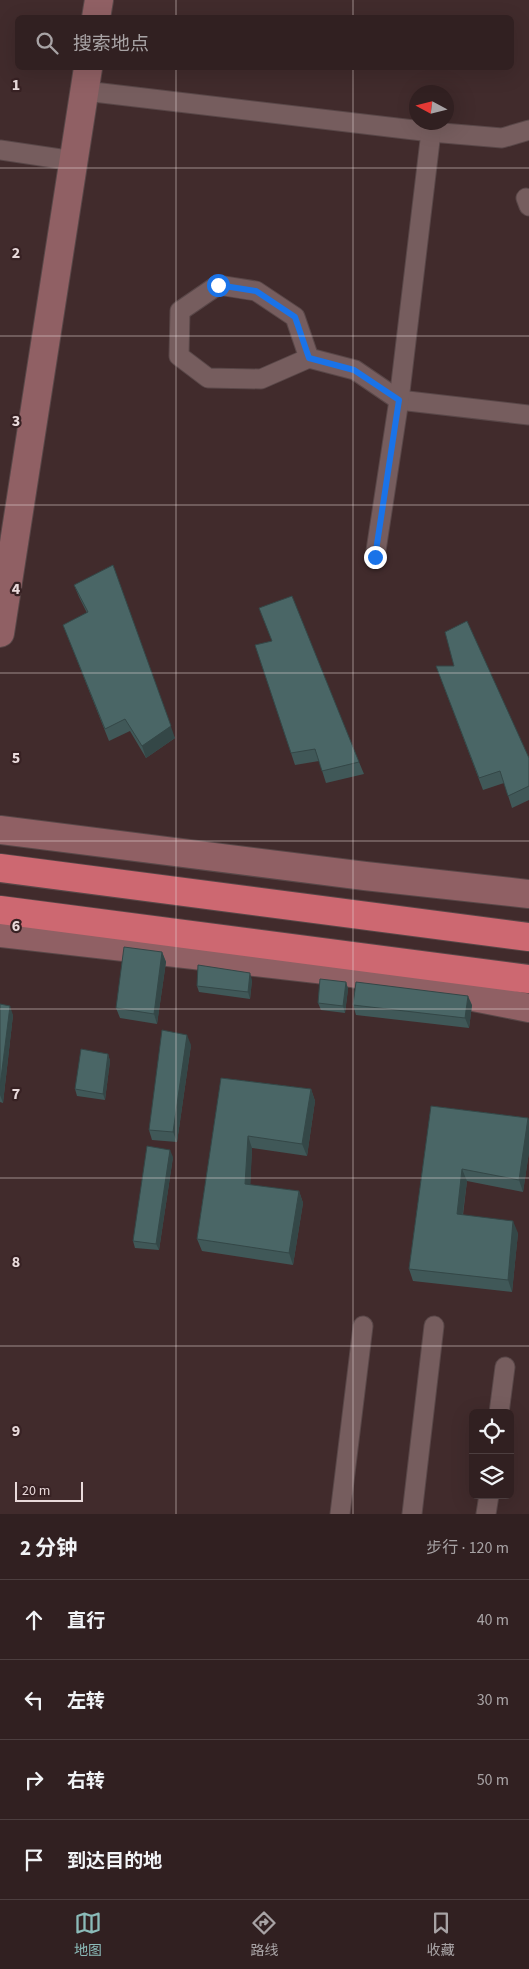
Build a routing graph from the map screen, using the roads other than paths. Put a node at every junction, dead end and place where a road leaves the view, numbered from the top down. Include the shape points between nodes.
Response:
1 (98, 0) edge
2 (96, 15) edge
3 (87, 79) edge
4 (529, 130) edge
5 (431, 132) junction
6 (0, 150) edge
7 (74, 161) junction
8 (309, 358) junction
9 (399, 400) junction
10 (529, 415) edge
11 (375, 557) dead end
12 (0, 633) edge
13 (0, 830) edge
14 (0, 868) edge
15 (529, 894) edge
16 (0, 910) edge
17 (0, 933) edge
18 (529, 937) edge
19 (529, 978) edge
20 (529, 1008) edge
21 (362, 1326) dead end
22 (434, 1326) dead end
23 (505, 1367) dead end
24 (500, 1409) edge
25 (488, 1499) edge
26 (340, 1514) edge
27 (412, 1514) edge
28 (486, 1514) edge

1 - 2 main road
3 - 5 street
3 - 7 main road
4 - 5 street via 502,138
5 - 9 street
6 - 7 street
7 - 12 main road
8 - 8 street via 295,317 256,291 218,285 180,311 179,356 208,378 261,379
8 - 9 street via 354,370
9 - 10 street
9 - 11 street
13 - 15 main road
14 - 18 highway
16 - 19 highway
17 - 20 main road via 352,973
21 - 26 street
22 - 27 street
23 - 24 street
25 - 28 street

